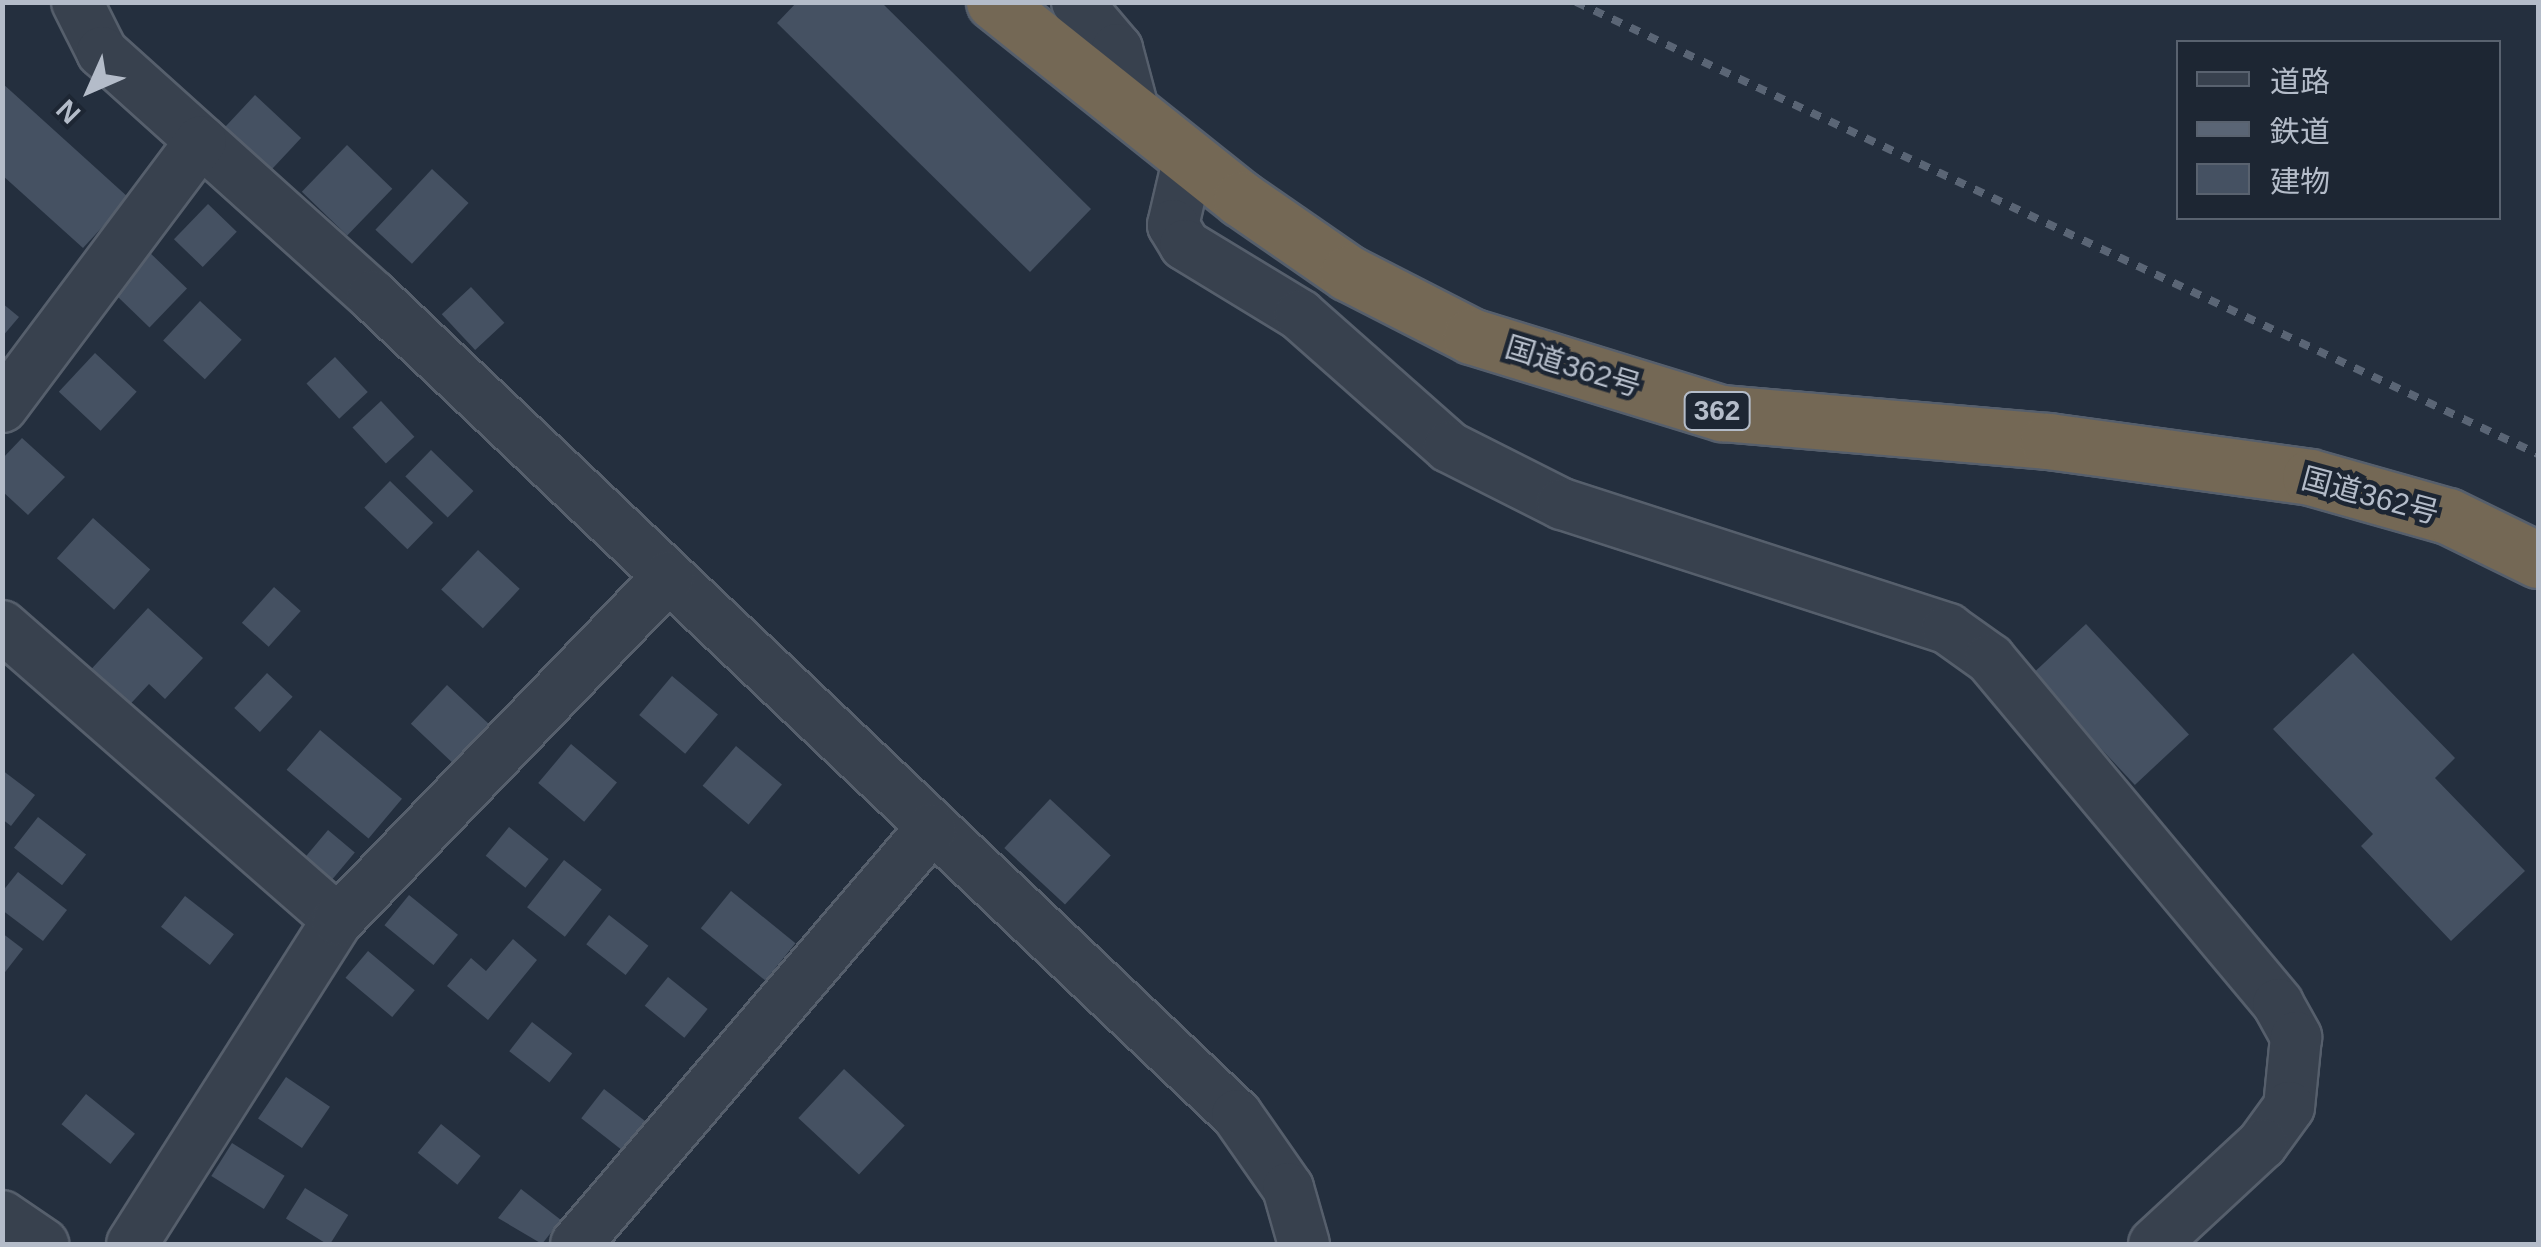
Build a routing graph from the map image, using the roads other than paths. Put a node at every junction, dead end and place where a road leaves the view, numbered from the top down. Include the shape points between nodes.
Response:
1 (77, 2) edge
2 (994, 2) edge
3 (1077, 2) edge
4 (1134, 113) junction
5 (201, 141) junction
6 (1189, 157) junction
7 (2, 407) edge
8 (2538, 560) edge
9 (669, 576) junction
10 (5, 633) edge
11 (931, 829) junction
12 (338, 920) junction
13 (2, 1216) edge
14 (43, 1244) edge
15 (132, 1244) edge
16 (576, 1244) edge
17 (1304, 1244) edge
18 (2154, 1244) edge

1 - 5 street via 102,52
2 - 4 highway, 国道362号 / 362
3 - 4 street via 1118,49
4 - 6 highway, 国道362号 / 362
5 - 7 street
5 - 9 street
6 - 8 highway, 国道362号 / 362 via 1348,274 1470,336 1722,413 2048,441 2310,477 2448,516
6 - 18 street via 1173,226 1184,245 1300,315 1449,447 1562,504 1948,630 1990,659 2278,1004 2296,1037 2289,1108 2262,1144
9 - 11 street
9 - 12 street
10 - 12 street
11 - 16 street
11 - 17 street via 1237,1114 1288,1188
12 - 15 street
13 - 14 street

